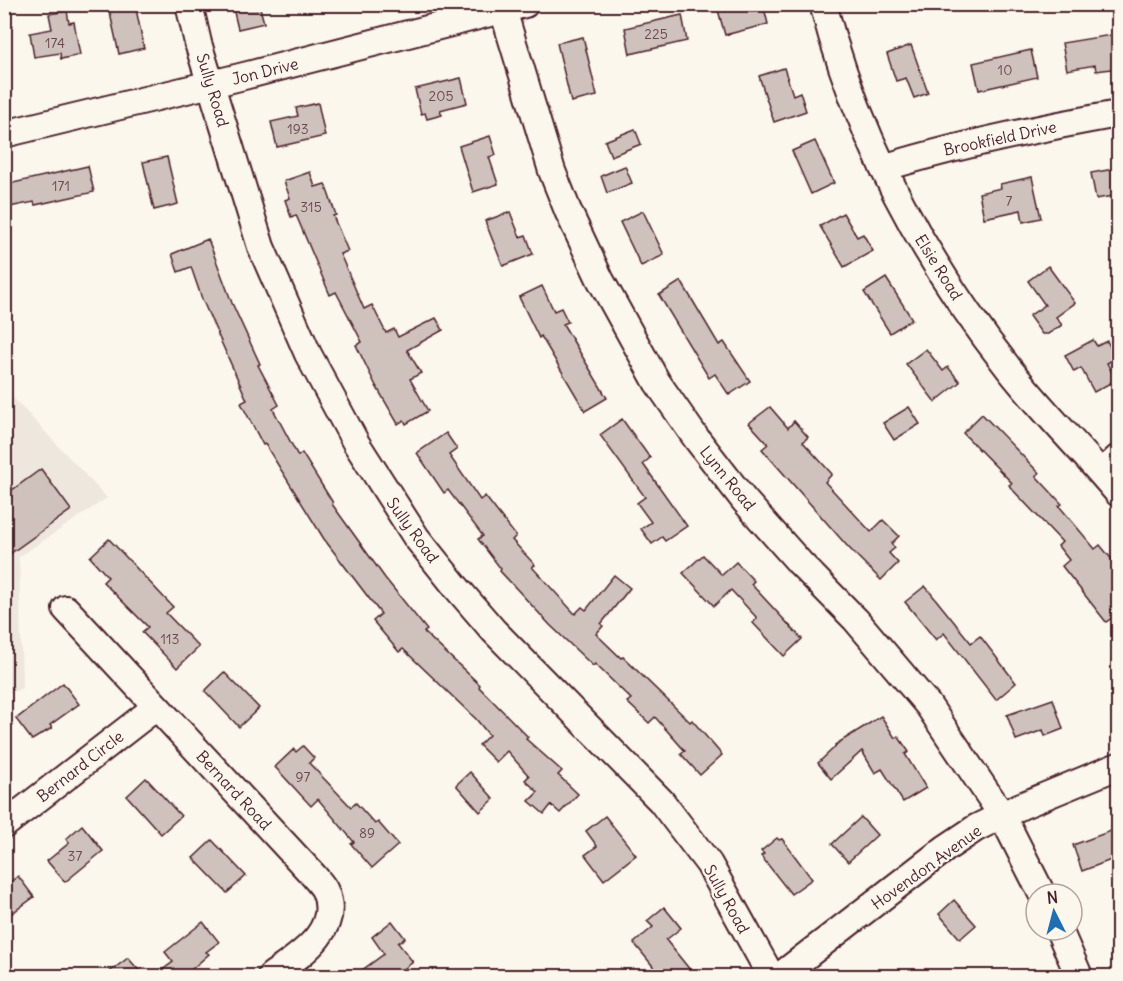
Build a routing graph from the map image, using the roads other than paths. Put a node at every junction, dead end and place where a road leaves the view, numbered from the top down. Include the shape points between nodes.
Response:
1 (189, 4) edge
2 (823, 4) edge
3 (514, 7) edge
4 (212, 84) junction
5 (1119, 114) edge
6 (4, 134) edge
7 (883, 168) junction
8 (1110, 466) edge
9 (1119, 493) edge
10 (66, 609) dead end
11 (156, 707) junction
12 (1119, 766) edge
13 (1002, 815) junction
14 (4, 825) edge
15 (1036, 882) edge
16 (1064, 942) edge
17 (271, 976) edge
18 (771, 976) edge
19 (780, 976) edge
20 (1079, 976) edge

1 - 4 street, Sully Road
2 - 7 street, Elsie Road via 851,94
3 - 4 street, Jon Drive
3 - 13 street, Lynn Road via 552,171 600,279 657,382 744,500 856,620 928,705
4 - 6 street, Jon Drive
4 - 18 street, Sully Road via 274,278 333,402 382,486 416,537 478,613 683,828 709,864
5 - 7 street, Brookfield Drive via 1012,134
7 - 8 street, Elsie Road via 925,247 971,319 1012,372
8 - 9 street, Elsie Road
10 - 11 street, Bernard Road
11 - 14 street, Bernard Circle
11 - 17 street, Bernard Road via 325,891 329,910 324,930 309,947
12 - 13 street, Hovendon Avenue
13 - 15 street, Lynn Road
13 - 19 street, Hovendon Avenue via 946,848
16 - 20 street

